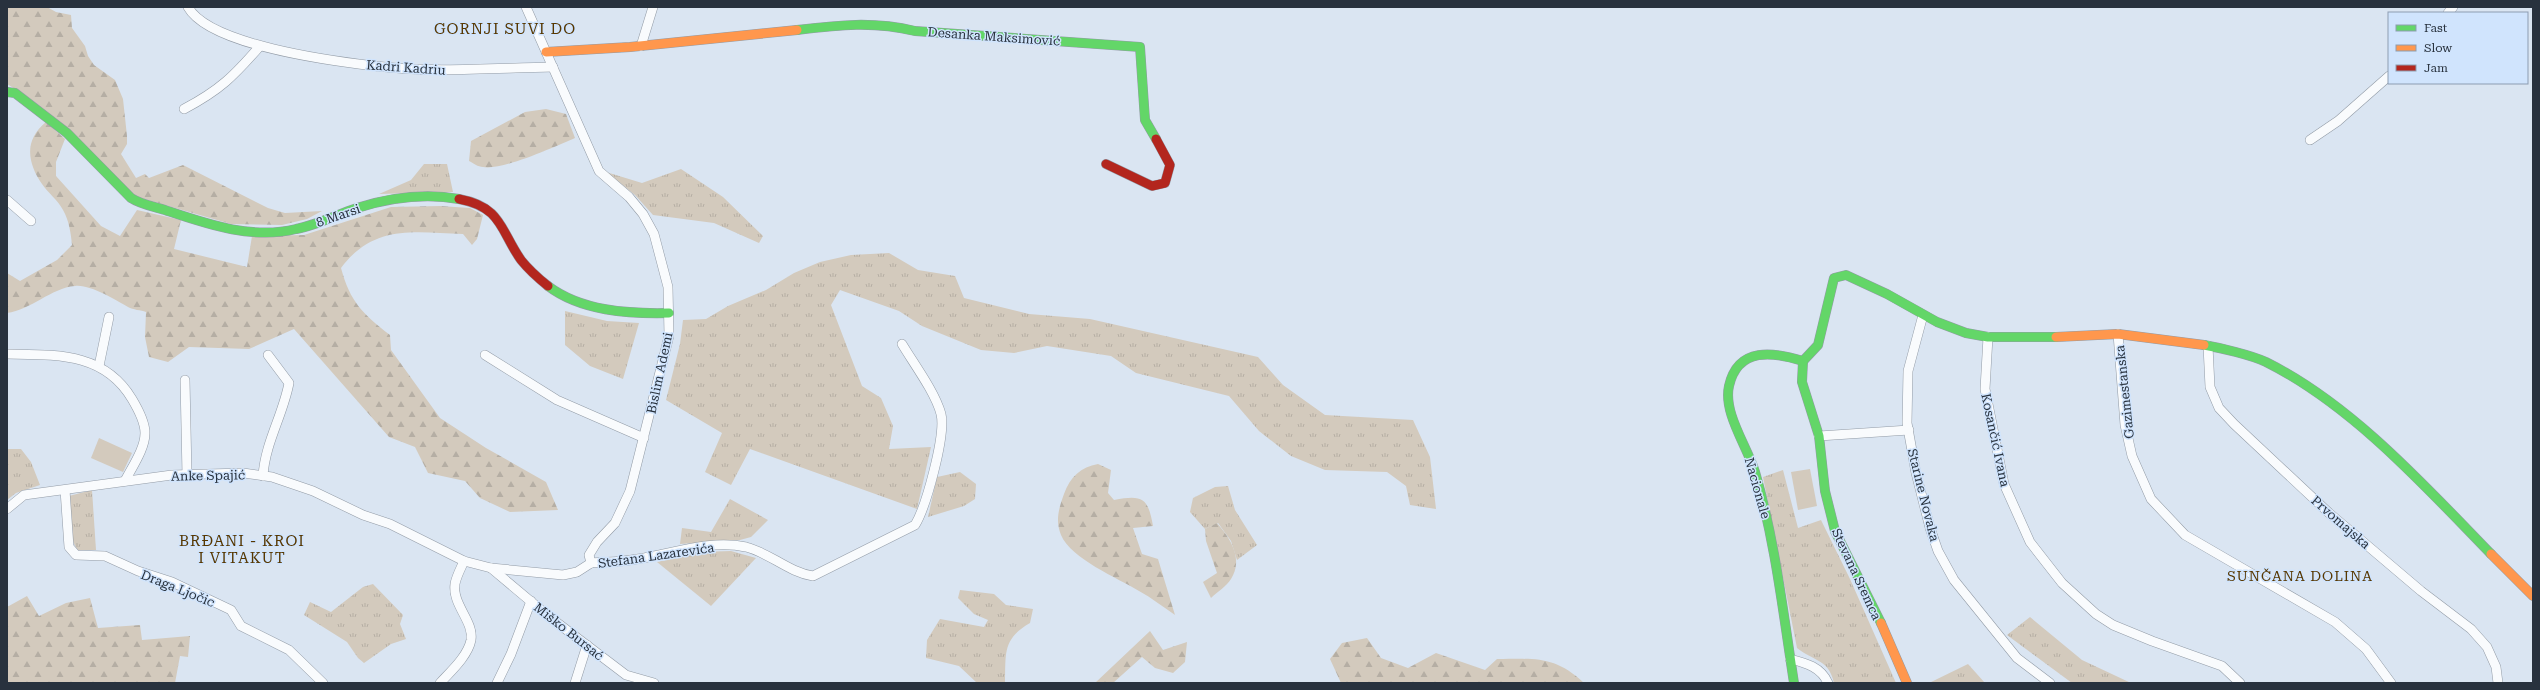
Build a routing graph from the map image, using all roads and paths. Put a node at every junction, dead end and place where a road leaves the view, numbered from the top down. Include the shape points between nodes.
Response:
1 (188, 7) edge
2 (526, 7) edge
3 (653, 7) edge
4 (260, 46) junction
5 (641, 46) junction
6 (546, 52) junction
7 (553, 67) junction
8 (2388, 77) edge
9 (7, 92) edge
10 (184, 109) dead end
11 (2310, 140) dead end
12 (1106, 164) dead end
13 (7, 200) edge
14 (32, 221) dead end
15 (669, 313) junction
16 (1923, 315) junction
17 (109, 317) dead end
18 (2118, 334) junction
19 (1988, 337) junction
20 (902, 344) dead end
21 (2208, 346) junction
22 (7, 354) edge
23 (268, 355) dead end
24 (486, 356) dead end
25 (1803, 361) junction
26 (99, 366) junction
27 (185, 380) dead end
28 (1908, 430) junction
29 (1819, 436) junction
30 (644, 438) junction
31 (188, 474) junction
32 (263, 476) junction
33 (125, 481) junction
34 (65, 490) junction
35 (7, 509) edge
36 (464, 561) junction
37 (591, 563) junction
38 (491, 568) junction
39 (2533, 596) edge
40 (531, 601) junction
41 (587, 645) junction
42 (1790, 659) junction
43 (323, 683) edge
44 (440, 683) edge
45 (497, 683) edge
46 (575, 683) edge
47 (654, 683) edge
48 (1794, 683) edge
49 (1828, 683) edge
50 (1907, 683) edge
51 (2050, 683) edge
52 (2240, 683) edge
53 (2391, 683) edge
54 (2498, 683) edge

1 - 4 street, Kadri Kadriu via 196,19 228,36
2 - 6 street, Bislim Ademi
3 - 5 street
4 - 7 street, Kadri Kadriu via 375,66 457,70
4 - 10 street via 234,75 212,94
5 - 6 street, Desanka Maksimović
5 - 12 street, Desanka Maksimović via 861,23 891,25 915,31 1140,47 1145,120 1170,165 1164,183 1152,186
6 - 7 street, Bislim Ademi
7 - 15 street, Bislim Ademi via 599,171 643,214 654,234 665,273
8 - 11 street via 2338,121
9 - 15 street, 8 Marsi via 15,93 57,124 121,190 141,204 214,227 265,234 299,228 392,199 448,198 471,201 487,207 495,214 522,261 535,275 567,298 637,315
13 - 14 street
15 - 30 street, Bislim Ademi via 668,342
16 - 19 street via 1953,330
16 - 25 street via 1856,278 1841,275 1834,278 1831,285 1824,329 1818,345
16 - 28 street, Starine Novaka via 1908,371
17 - 26 street
18 - 19 street
18 - 21 street
18 - 53 street, Gazimestanska via 2125,425 2132,456 2151,499 2185,535 2335,622 2366,649
19 - 52 street, Kosančić Ivana via 1985,390 2004,484 2030,542 2062,583 2096,614 2113,625 2222,666
20 - 37 street, Stefana Lazarevića via 941,414 940,436 932,477 922,514 915,525 813,576 799,574 746,547 715,546 678,550 637,559
21 - 39 street via 2264,361 2313,389 2404,465
21 - 54 street, Prvomajska via 2210,387 2219,408 2330,512 2421,591 2471,629 2487,647 2496,667
22 - 26 street via 53,355
23 - 32 street via 289,383 264,457
24 - 30 street via 558,400
25 - 29 street, Stevana Sremca via 1802,382
25 - 42 street, Nacionale via 1778,353 1749,357 1739,366 1729,386 1731,416 1752,463 1766,509
26 - 33 street via 116,377 124,386 143,424 143,445
27 - 31 street
28 - 29 street
28 - 51 street, Starine Novaka via 1930,528 1938,551 1954,580 2017,658
29 - 50 street, Stevana Sremca via 1825,492 1836,531 1895,652
30 - 37 street, Bislim Ademi via 628,496 615,523 589,555
31 - 32 street, Anke Spajić via 243,472
31 - 33 street, Anke Spajić
32 - 36 street, Anke Spajić via 313,491 363,515 390,524
33 - 34 street, Anke Spajić
34 - 35 street, Anke Spajić via 24,495
34 - 43 street, Draga Ljočic via 69,547 72,553 80,556 105,556 138,571 172,582 231,610 241,626 289,650
36 - 38 street, Anke Spajić
36 - 44 street via 455,584 455,594 470,629 471,641 457,664
37 - 38 street via 577,572 563,575
38 - 40 street, Miško Bursać
40 - 41 street, Miško Bursać
40 - 45 street
41 - 46 street
41 - 47 street, Miško Bursać via 626,675
42 - 48 street, Nacionale
42 - 49 street via 1812,665 1825,675

